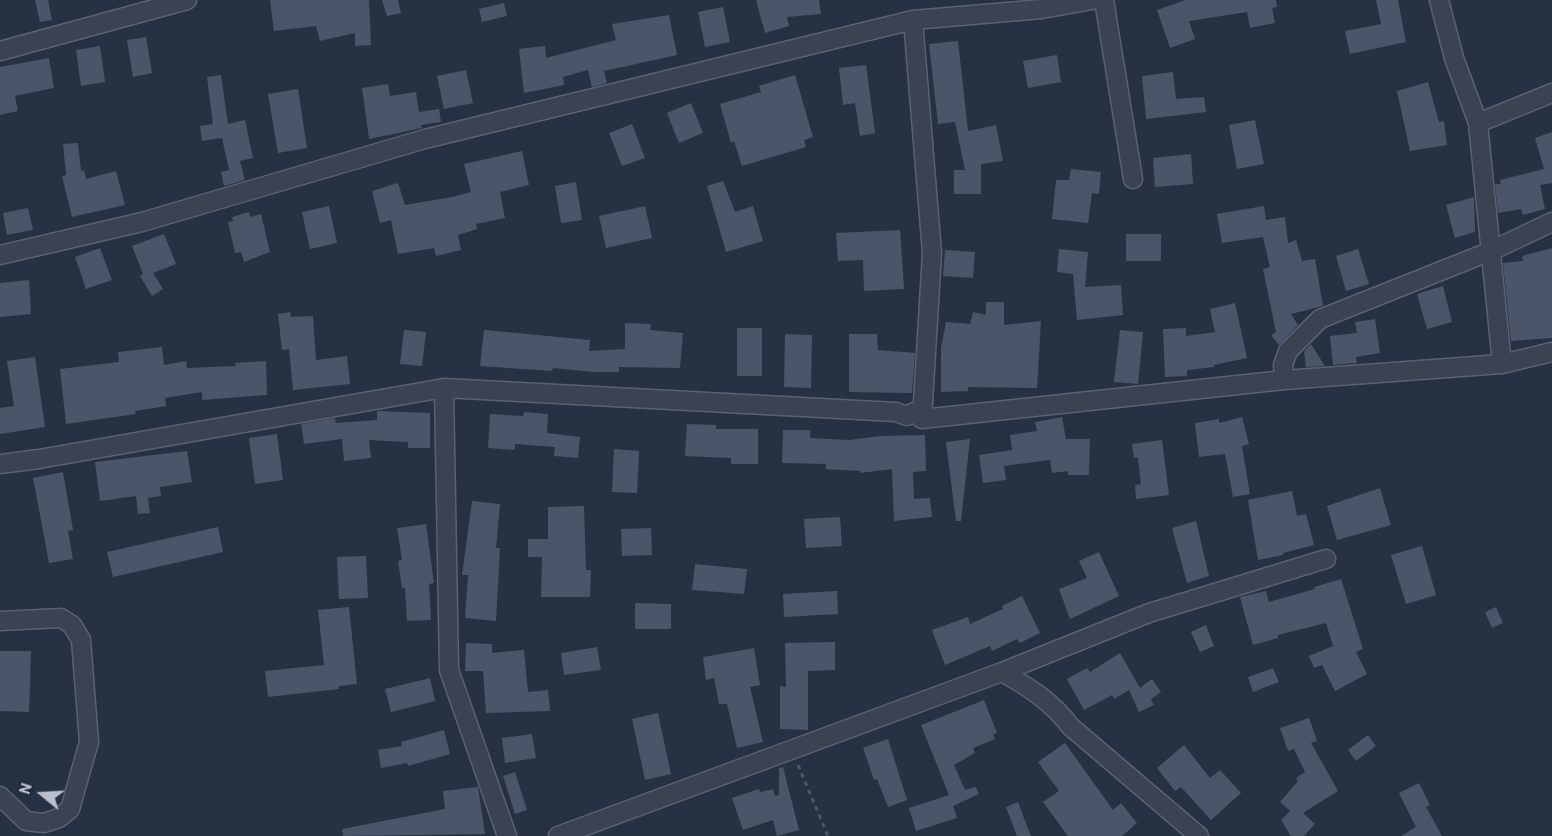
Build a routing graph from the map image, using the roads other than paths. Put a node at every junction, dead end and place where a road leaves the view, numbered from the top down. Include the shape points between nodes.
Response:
1 (187, 0) edge
2 (1092, 0) edge
3 (1104, 0) edge
4 (1439, 0) edge
5 (913, 20) junction
6 (0, 51) edge
7 (1552, 93) edge
8 (1478, 123) junction
9 (1133, 179) dead end
10 (1552, 222) edge
11 (1491, 251) junction
12 (0, 255) edge
13 (1552, 352) edge
14 (1502, 364) junction
15 (1284, 380) junction
16 (444, 388) junction
17 (922, 419) junction
18 (0, 464) edge
19 (1326, 559) dead end
20 (0, 621) edge
21 (1002, 672) junction
22 (0, 796) edge
23 (507, 836) edge
24 (558, 836) edge
25 (1199, 836) edge

1 - 6 street
2 - 5 street via 1042,9
3 - 9 street
4 - 8 street via 1454,58
5 - 12 street via 425,139 142,222
5 - 17 street via 932,254
7 - 8 street
8 - 11 street
10 - 11 street
11 - 14 street
11 - 15 street via 1320,319 1288,351 1283,365
13 - 14 street
14 - 15 street
15 - 17 street
16 - 17 street via 896,412 907,417 914,412
16 - 18 street
16 - 23 street via 449,670
19 - 21 street via 1149,614
20 - 22 street via 61,618 72,625 81,640 89,742 70,809 59,818 44,823 26,821
21 - 24 street
21 - 25 street via 1054,705 1071,727

